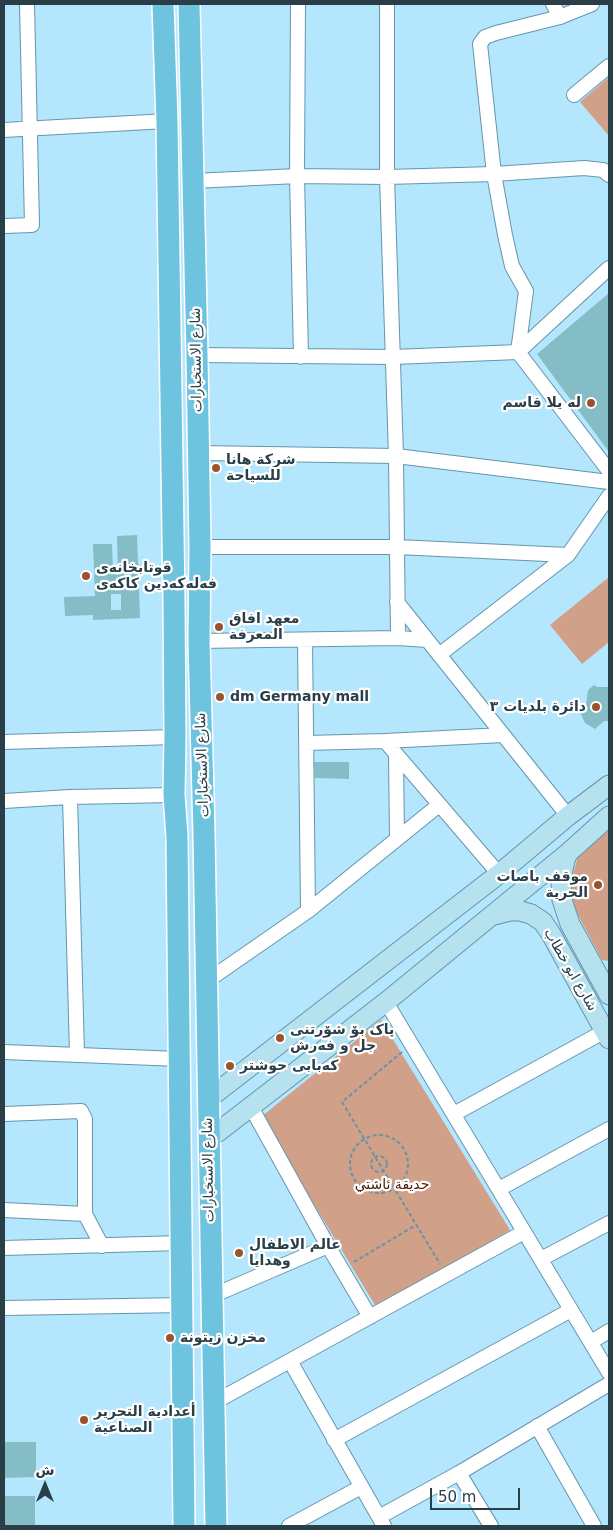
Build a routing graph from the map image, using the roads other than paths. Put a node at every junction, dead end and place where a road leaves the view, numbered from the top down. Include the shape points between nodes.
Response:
1 (27, 4) edge
2 (163, 4) edge
3 (190, 4) edge
4 (298, 4) edge
5 (386, 4) edge
6 (553, 4) edge
7 (592, 4) edge
8 (560, 17) junction
9 (609, 66) edge
10 (574, 95) dead end
11 (167, 121) junction
12 (31, 129) junction
13 (4, 130) edge
14 (494, 174) junction
15 (609, 175) edge
16 (297, 176) junction
17 (387, 177) junction
18 (194, 181) junction
19 (4, 226) edge
20 (609, 268) edge
21 (518, 352) junction
22 (197, 355) junction
23 (301, 357) junction
24 (393, 357) junction
25 (199, 453) junction
26 (396, 456) junction
27 (609, 471) edge
28 (609, 482) edge
29 (609, 496) edge
30 (200, 548) junction
31 (397, 548) junction
32 (568, 555) junction
33 (397, 602) junction
34 (398, 638) junction
35 (305, 640) junction
36 (427, 640) junction
37 (199, 642) junction
38 (439, 655) junction
39 (503, 735) junction
40 (175, 737) junction
41 (385, 741) junction
42 (4, 742) edge
43 (306, 743) junction
44 (396, 755) junction
45 (609, 785) edge
46 (174, 794) junction
47 (70, 797) junction
48 (4, 801) edge
49 (439, 805) junction
50 (568, 816) junction
51 (609, 816) edge
52 (204, 834) junction
53 (177, 836) junction
54 (397, 839) junction
55 (568, 853) junction
56 (499, 874) junction
57 (308, 911) junction
58 (492, 916) junction
59 (570, 924) junction
60 (551, 934) junction
61 (207, 981) junction
62 (607, 985) edge
63 (386, 1002) junction
64 (607, 1035) edge
65 (4, 1052) edge
66 (77, 1054) junction
67 (179, 1059) junction
68 (208, 1099) junction
69 (251, 1107) junction
70 (4, 1114) edge
71 (454, 1114) junction
72 (609, 1130) edge
73 (209, 1139) junction
74 (499, 1189) junction
75 (4, 1210) edge
76 (85, 1214) junction
77 (609, 1223) edge
78 (524, 1232) junction
79 (181, 1243) junction
80 (102, 1246) junction
81 (328, 1246) junction
82 (4, 1248) edge
83 (541, 1259) junction
84 (212, 1296) junction
85 (183, 1305) junction
86 (4, 1308) edge
87 (571, 1310) junction
88 (370, 1317) junction
89 (609, 1331) edge
90 (590, 1342) junction
91 (290, 1361) junction
92 (609, 1373) edge
93 (213, 1377) junction
94 (183, 1378) junction
95 (609, 1384) edge
96 (213, 1403) junction
97 (537, 1426) junction
98 (334, 1440) junction
99 (459, 1473) junction
100 (361, 1487) junction
101 (382, 1522) edge
102 (184, 1526) edge
103 (216, 1526) edge
104 (289, 1526) edge
105 (491, 1526) edge
106 (594, 1526) edge

1 - 12 street
2 - 11 main road, شارع الاستخبارات
3 - 18 main road, شارع الاستخبارات
4 - 16 street
5 - 17 street
6 - 8 street
7 - 8 street
8 - 14 street via 496,33 485,37 480,44
9 - 10 street
11 - 12 street
11 - 40 main road, شارع الاستخبارات
12 - 13 street
12 - 19 street via 32,225
14 - 15 street via 584,168 603,170
14 - 17 street
14 - 21 street via 512,266 526,291
16 - 17 street
16 - 18 street
16 - 23 street
17 - 24 street
18 - 22 main road, شارع الاستخبارات
20 - 21 street
21 - 24 street
21 - 27 street
22 - 23 street
22 - 25 main road, شارع الاستخبارات
23 - 24 street
24 - 26 street
25 - 26 street
25 - 30 main road, شارع الاستخبارات
26 - 28 street
26 - 31 street
29 - 32 street
30 - 31 street
30 - 37 main road, شارع الاستخبارات
31 - 32 street
31 - 33 street
32 - 38 street
33 - 34 street
33 - 36 street
34 - 35 street
34 - 36 street
35 - 37 street
35 - 43 street
36 - 38 street
37 - 52 main road, شارع الاستخبارات
38 - 39 street
39 - 41 street
39 - 50 street
40 - 42 street
40 - 46 main road, شارع الاستخبارات
41 - 43 street
41 - 44 street
43 - 57 street
44 - 49 street
44 - 54 street
45 - 50 main road
46 - 47 street
46 - 53 main road, شارع الاستخبارات
47 - 48 street
47 - 66 street
49 - 54 street
49 - 56 street
50 - 56 main road
51 - 55 main road
52 - 53 main road
52 - 61 main road, شارع الاستخبارات
53 - 67 main road, شارع الاستخبارات
54 - 57 street
55 - 58 main road
55 - 59 main road, شارع ابو خطاب via 561,888
56 - 68 main road
57 - 61 street
58 - 60 main road, شارع ابو خطاب via 510,911 531,914
58 - 63 main road
59 - 60 main road
59 - 62 main road, شارع ابو خطاب
60 - 64 main road, شارع ابو خطاب
61 - 68 main road, شارع الاستخبارات
63 - 69 main road
63 - 71 street
64 - 71 street
65 - 66 street
66 - 67 street
67 - 79 main road, شارع الاستخبارات
68 - 73 main road, شارع الاستخبارات
69 - 73 main road
69 - 81 street
70 - 76 street via 81,1111 85,1119
71 - 74 street
72 - 74 street
73 - 84 main road, شارع الاستخبارات
74 - 78 street
75 - 76 street
76 - 80 street
77 - 83 street
78 - 83 street
78 - 88 street
79 - 80 street
79 - 85 main road, شارع الاستخبارات
80 - 82 street
81 - 84 street
81 - 88 street
83 - 87 street
84 - 93 main road, شارع الاستخبارات
85 - 86 street
85 - 94 main road, شارع الاستخبارات
87 - 90 street
87 - 98 street
88 - 91 street
89 - 90 street
90 - 92 street
91 - 96 street
91 - 98 street
93 - 94 main road
93 - 96 main road, شارع الاستخبارات
94 - 102 main road, شارع الاستخبارات
95 - 97 street
96 - 103 main road, شارع الاستخبارات
97 - 99 street
97 - 106 street
98 - 100 street
99 - 101 street
99 - 105 street
100 - 101 street
100 - 104 street

